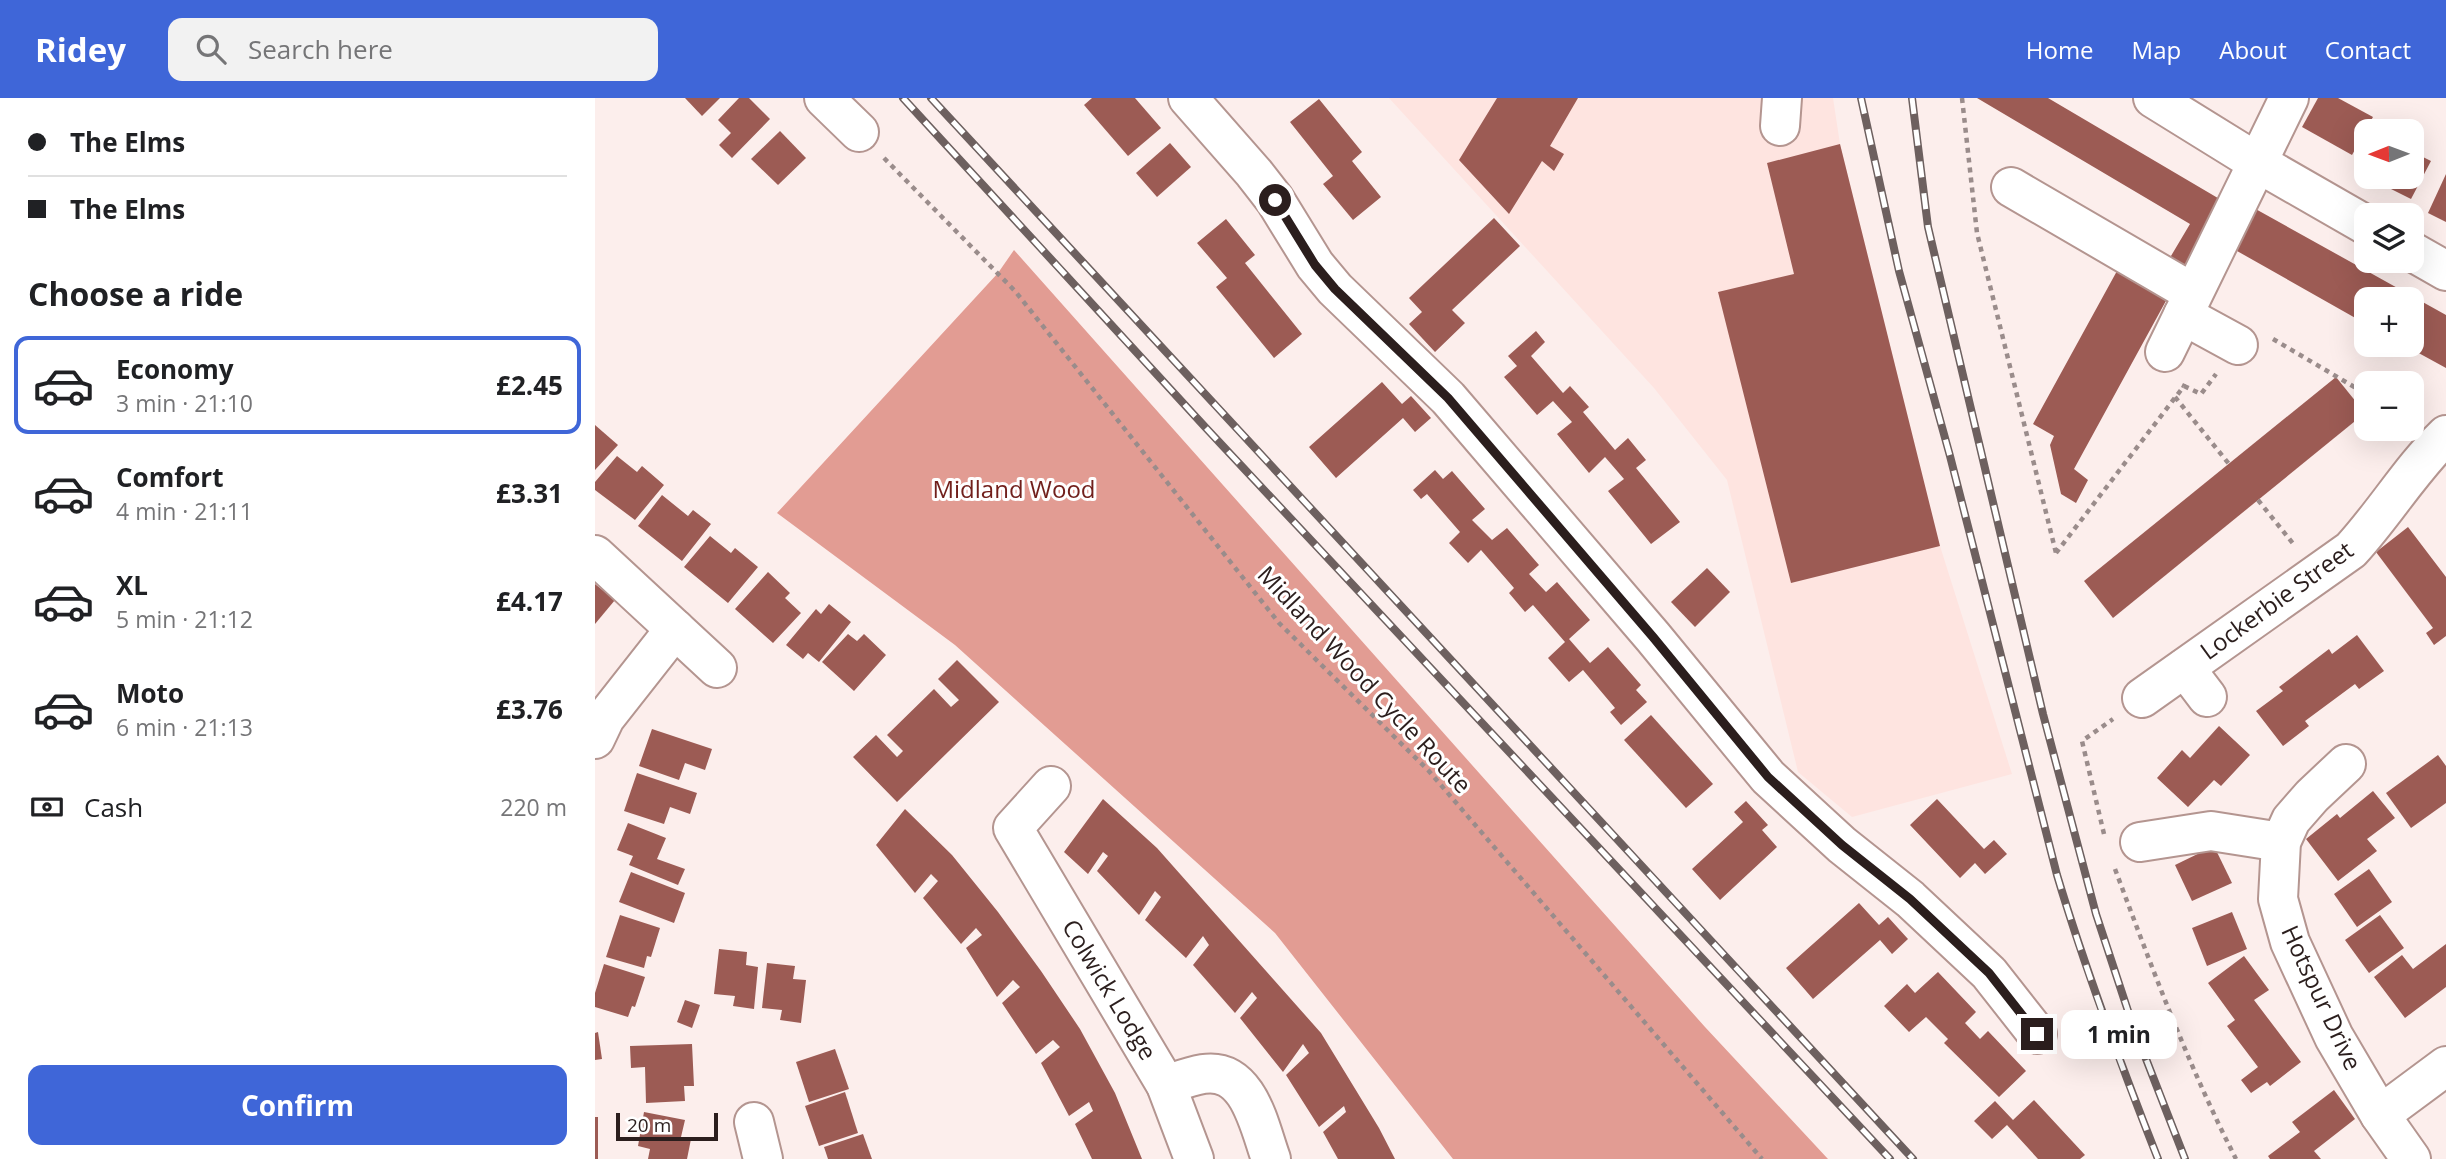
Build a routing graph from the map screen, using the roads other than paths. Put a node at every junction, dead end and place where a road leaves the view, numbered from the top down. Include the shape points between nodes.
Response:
1 (824, 98) edge
2 (1188, 98) edge
3 (2153, 98) edge
4 (2290, 98) edge
5 (859, 132) road end
6 (2258, 163) junction
7 (2011, 187) dead end
8 (2354, 218) edge
9 (2424, 258) edge
10 (2446, 271) edge
11 (2188, 304) junction
12 (2251, 339) road end
13 (2165, 352) road end
14 (2446, 435) edge
15 (595, 555) edge
16 (675, 629) junction
17 (717, 668) dead end
18 (2142, 698) road end
19 (595, 739) edge
20 (2347, 764) dead end
21 (1051, 786) dead end
22 (2281, 842) junction
23 (2118, 845) road end
24 (2037, 1034) dead end
25 (2446, 1066) edge
26 (1165, 1085) junction
27 (2380, 1115) junction
28 (754, 1122) dead end
29 (763, 1159) edge
30 (1194, 1159) edge
31 (1271, 1159) edge
32 (2411, 1159) edge

1 - 5 street
2 - 24 street via 1261,182 1335,289 1448,398 1768,777 1989,973
3 - 6 street
4 - 6 street
6 - 8 street
6 - 11 street
7 - 11 street
9 - 10 street
11 - 12 street
11 - 13 street
14 - 18 street, Lockerbie Street via 2351,550 2317,574 2196,682
15 - 16 street
16 - 17 street
16 - 19 street via 605,718
20 - 22 street, Hotspur Drive via 2291,820
21 - 26 street, Colwick Lodge via 1013,828
22 - 23 street via 2211,831
22 - 27 street, Hotspur Drive via 2278,899 2290,942 2334,1037
25 - 27 street
26 - 30 street, Colwick Lodge
26 - 31 street via 1205,1074 1231,1077 1248,1096
27 - 32 street, Hotspur Drive
28 - 29 street

